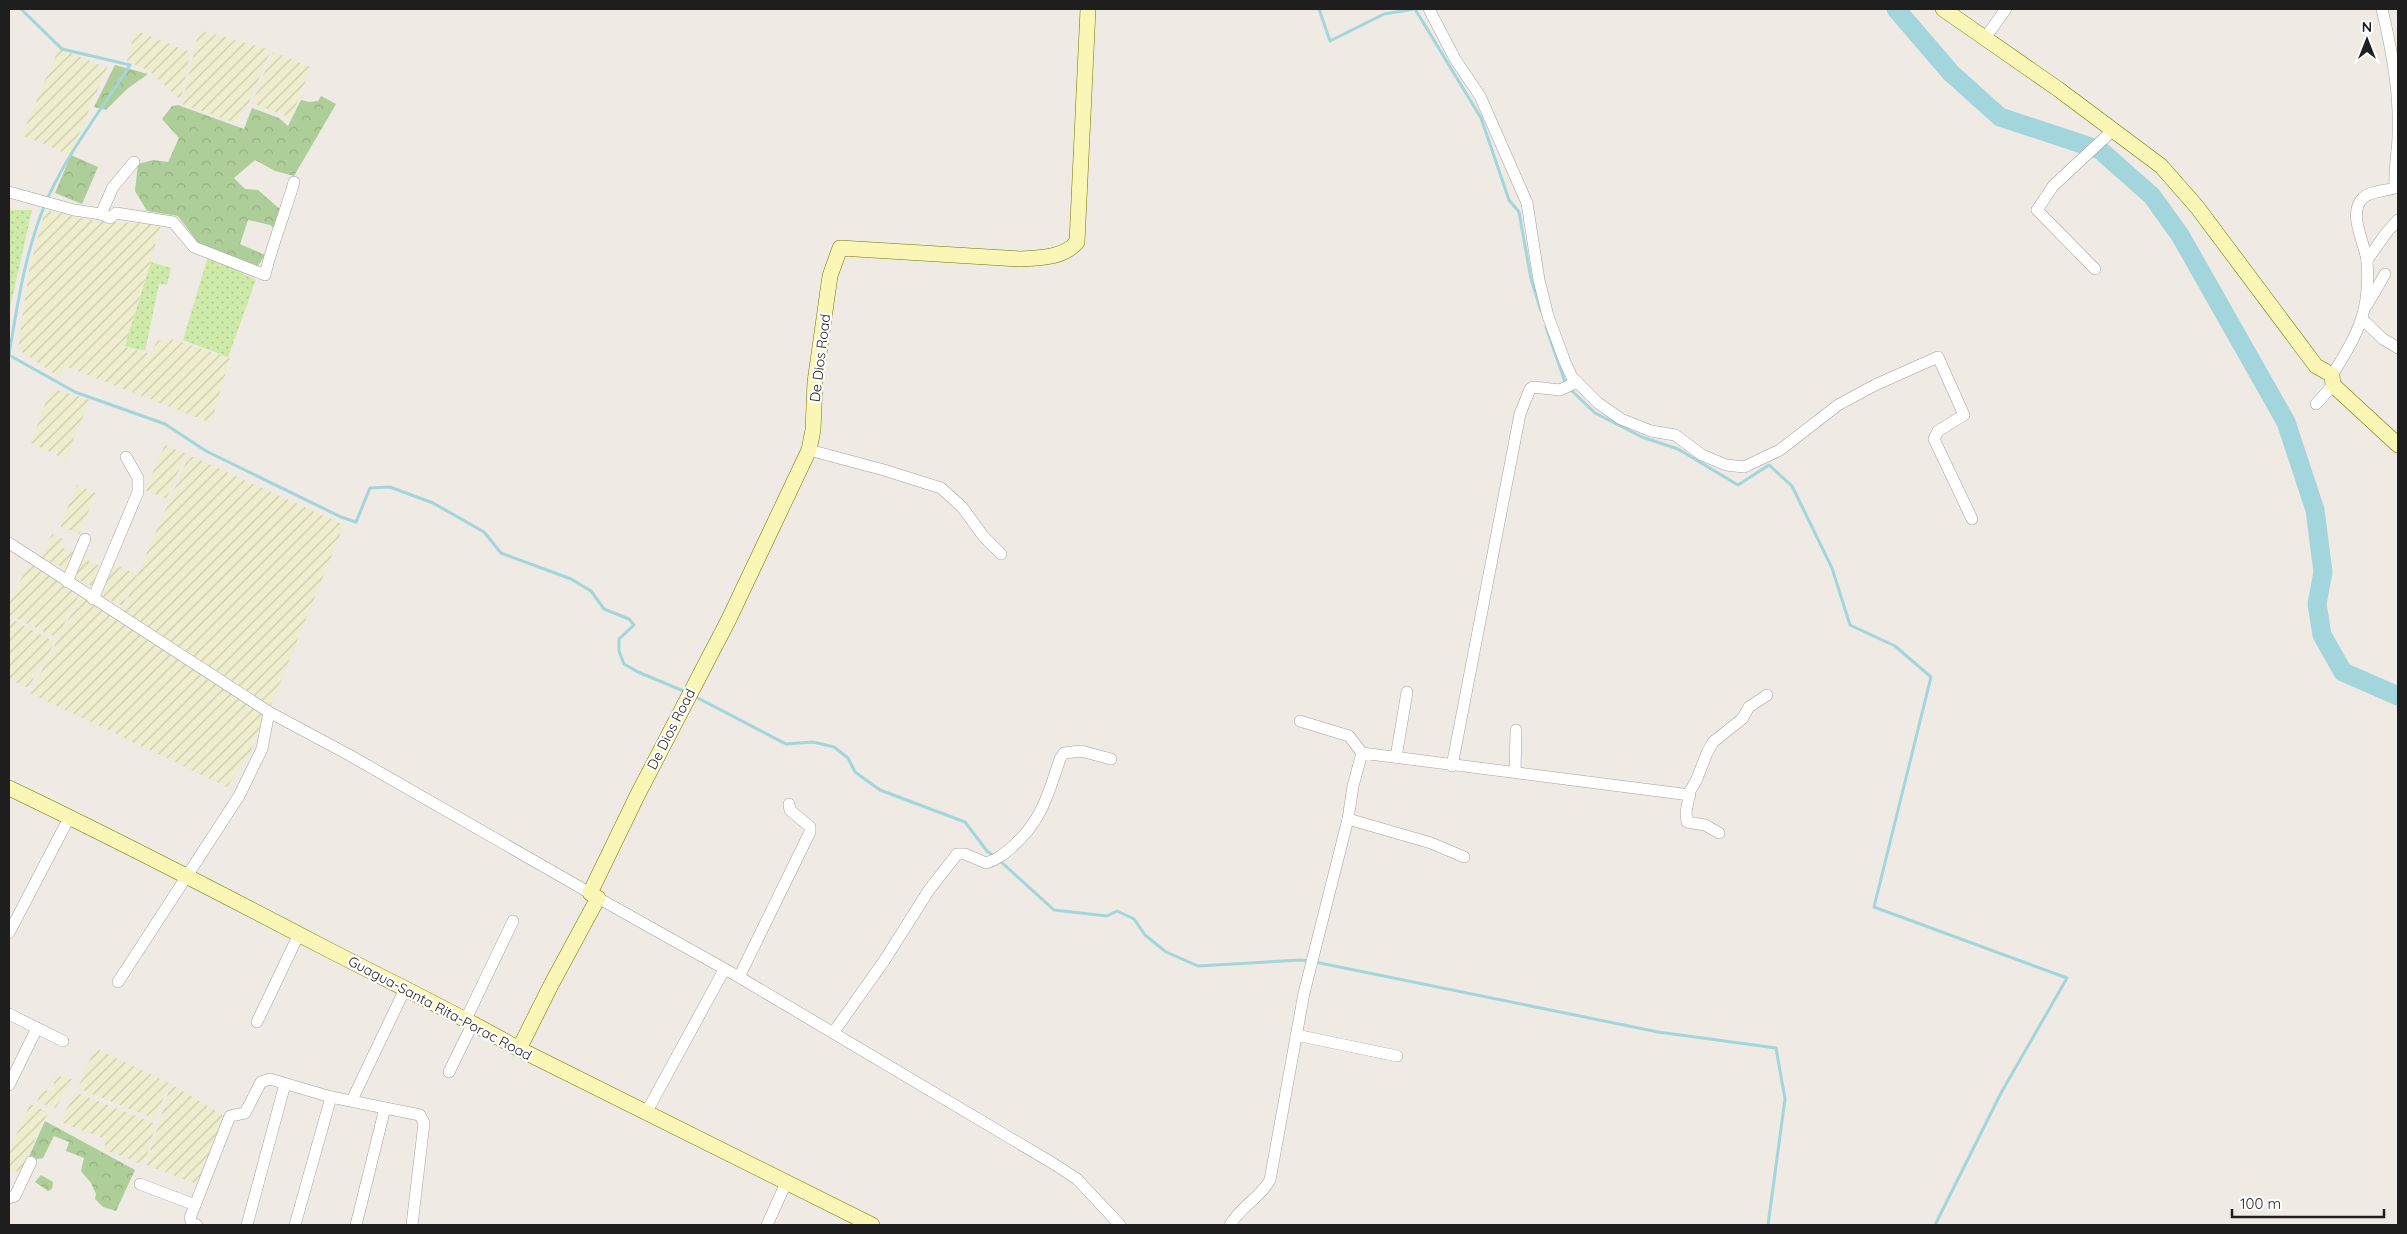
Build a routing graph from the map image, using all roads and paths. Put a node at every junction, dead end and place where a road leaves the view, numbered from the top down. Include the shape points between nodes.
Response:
1 (1088, 9) edge
2 (1429, 9) edge
3 (1943, 9) edge
4 (2006, 9) edge
5 (2382, 9) edge
6 (1985, 38) junction
7 (2110, 134) junction
8 (134, 162) dead end
9 (294, 182) dead end
10 (2397, 190) edge
11 (9, 192) edge
12 (100, 214) junction
13 (2398, 220) edge
14 (2367, 260) junction
15 (2095, 269) dead end
16 (2385, 274) dead end
17 (2366, 307) junction
18 (2362, 319) junction
19 (2398, 348) edge
20 (2333, 380) junction
21 (1575, 383) junction
22 (2316, 404) dead end
23 (2398, 444) edge
24 (808, 450) junction
25 (126, 458) dead end
26 (1972, 519) dead end
27 (85, 539) dead end
28 (9, 543) edge
29 (1001, 554) dead end
30 (67, 582) junction
31 (93, 599) junction
32 (1407, 692) dead end
33 (1767, 695) dead end
34 (269, 712) junction
35 (1300, 721) dead end
36 (1516, 730) dead end
37 (1362, 753) junction
38 (1396, 757) junction
39 (1111, 759) dead end
40 (1452, 766) junction
41 (1515, 772) junction
42 (9, 788) edge
43 (1690, 795) junction
44 (789, 804) dead end
45 (69, 818) junction
46 (1348, 819) junction
47 (1719, 833) dead end
48 (1464, 857) dead end
49 (188, 876) junction
50 (594, 896) junction
51 (513, 921) dead end
52 (9, 933) edge
53 (299, 934) junction
54 (724, 970) junction
55 (739, 977) junction
56 (118, 982) dead end
57 (405, 989) junction
58 (9, 1014) edge
59 (469, 1021) junction
60 (257, 1022) dead end
61 (37, 1028) junction
62 (833, 1033) junction
63 (1296, 1035) junction
64 (63, 1041) dead end
65 (519, 1050) junction
66 (1397, 1056) dead end
67 (449, 1072) dead end
68 (285, 1084) junction
69 (9, 1085) edge
70 (331, 1097) junction
71 (352, 1100) junction
72 (385, 1108) junction
73 (646, 1113) junction
74 (30, 1162) dead end
75 (786, 1183) junction
76 (140, 1184) dead end
77 (9, 1198) edge
78 (195, 1205) junction
79 (197, 1225) edge
80 (247, 1225) edge
81 (295, 1225) edge
82 (356, 1225) edge
83 (412, 1225) edge
84 (767, 1225) edge
85 (872, 1225) edge
86 (1120, 1225) edge
87 (1230, 1225) edge

1 - 24 street, De Dios Road via 1077,242 1058,254 1020,259 840,248 830,276
2 - 21 street via 1455,59 1480,96 1527,203 1548,316
3 - 6 street
4 - 6 street
5 - 10 street via 2396,81
6 - 7 street
7 - 15 street via 2053,186 2037,210
7 - 20 street via 2161,166 2198,206 2316,366
8 - 12 street via 113,187
9 - 12 street via 269,253 265,275 194,248 173,222 116,214 110,218
10 - 14 street via 2367,196 2358,208 2356,221
11 - 12 street
13 - 14 street
14 - 17 street
16 - 17 street
17 - 18 street
18 - 19 street
18 - 20 street
20 - 22 street
20 - 23 street
21 - 26 street via 1621,419 1651,431 1675,435 1702,455 1736,468 1780,450 1838,405 1938,357 1964,415 1938,431 1934,439
21 - 40 street via 1560,390 1530,389 1520,414
24 - 29 street via 941,488 962,507
24 - 50 street, De Dios Road
25 - 31 street via 138,478 138,492
27 - 30 street
28 - 30 street
30 - 31 street
31 - 34 street
32 - 38 street
33 - 43 street via 1749,707 1742,719 1713,742
34 - 49 street via 262,749 255,766
34 - 50 street
35 - 37 street via 1349,736
36 - 41 street
37 - 38 street
37 - 46 street
38 - 40 street
39 - 62 street via 1081,751 1064,753 1042,812 1026,835 998,859 986,863 957,854
40 - 41 street
41 - 43 street
42 - 45 street, Guagua-Santa Rita-Porac Road
43 - 47 street via 1687,822 1705,825
44 - 55 street via 790,810 810,827 810,832
45 - 49 street, Guagua-Santa Rita-Porac Road
45 - 52 street
46 - 48 street via 1431,842
46 - 63 street
49 - 53 street, Guagua-Santa Rita-Porac Road
49 - 56 street
50 - 54 street
50 - 65 street, De Dios Road
51 - 59 street
53 - 57 street, Guagua-Santa Rita-Porac Road
53 - 60 street
54 - 55 street
54 - 73 street
55 - 62 street
57 - 59 street, Guagua-Santa Rita-Porac Road
57 - 71 street
58 - 61 street
59 - 65 street, Guagua-Santa Rita-Porac Road
59 - 67 street
61 - 64 street
61 - 69 street
62 - 86 street via 1077,1179
63 - 66 street
63 - 87 street via 1270,1180 1262,1193 1241,1209
65 - 73 street, Guagua-Santa Rita-Porac Road
68 - 70 street
68 - 78 street via 264,1079 245,1113 230,1116
68 - 80 street
70 - 71 street
70 - 81 street
71 - 72 street
72 - 82 street
72 - 83 street via 420,1115 424,1123
73 - 75 street, Guagua-Santa Rita-Porac Road
74 - 77 street via 15,1196
75 - 84 street
75 - 85 street, Guagua-Santa Rita-Porac Road
76 - 78 street
78 - 79 street via 190,1218

